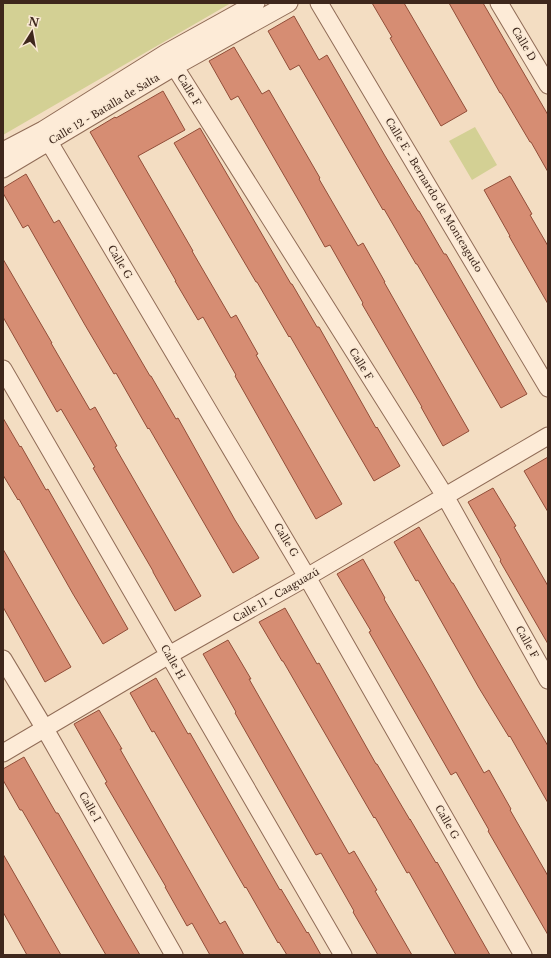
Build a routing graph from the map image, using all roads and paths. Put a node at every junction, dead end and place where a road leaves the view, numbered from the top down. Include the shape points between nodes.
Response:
1 (256, 3) edge
2 (289, 3) edge
3 (319, 3) edge
4 (499, 3) edge
5 (170, 60) junction
6 (548, 85) edge
7 (46, 136) junction
8 (3, 151) edge
9 (3, 169) edge
10 (3, 369) edge
11 (548, 388) edge
12 (548, 436) edge
13 (444, 496) junction
14 (307, 577) junction
15 (169, 655) junction
16 (3, 660) edge
17 (548, 680) edge
18 (45, 729) junction
19 (3, 753) edge
20 (174, 955) edge
21 (343, 955) edge
22 (522, 955) edge

1 - 5 street, Calle 12 - Batalla de Salta
2 - 5 street, Calle 12 - Batalla de Salta
3 - 11 street, Calle E - Bernardo de Monteagudo
4 - 6 street, Calle D
5 - 7 street, Calle 12 - Batalla de Salta
5 - 13 street, Calle F
7 - 8 street, Calle 12 - Batalla de Salta
7 - 9 street, Calle 12 - Batalla de Salta
7 - 14 street, Calle G
10 - 15 street, Calle H
12 - 13 street, Calle 11 - Caaguazú
13 - 14 street, Calle 11 - Caaguazú
13 - 17 street, Calle F
14 - 15 street, Calle 11 - Caaguazú
14 - 22 street, Calle G
15 - 18 street, Calle 11 - Caaguazú
15 - 21 street, Calle H
16 - 18 street, Calle I
18 - 19 street, Calle 11 - Caaguazú
18 - 20 street, Calle I

